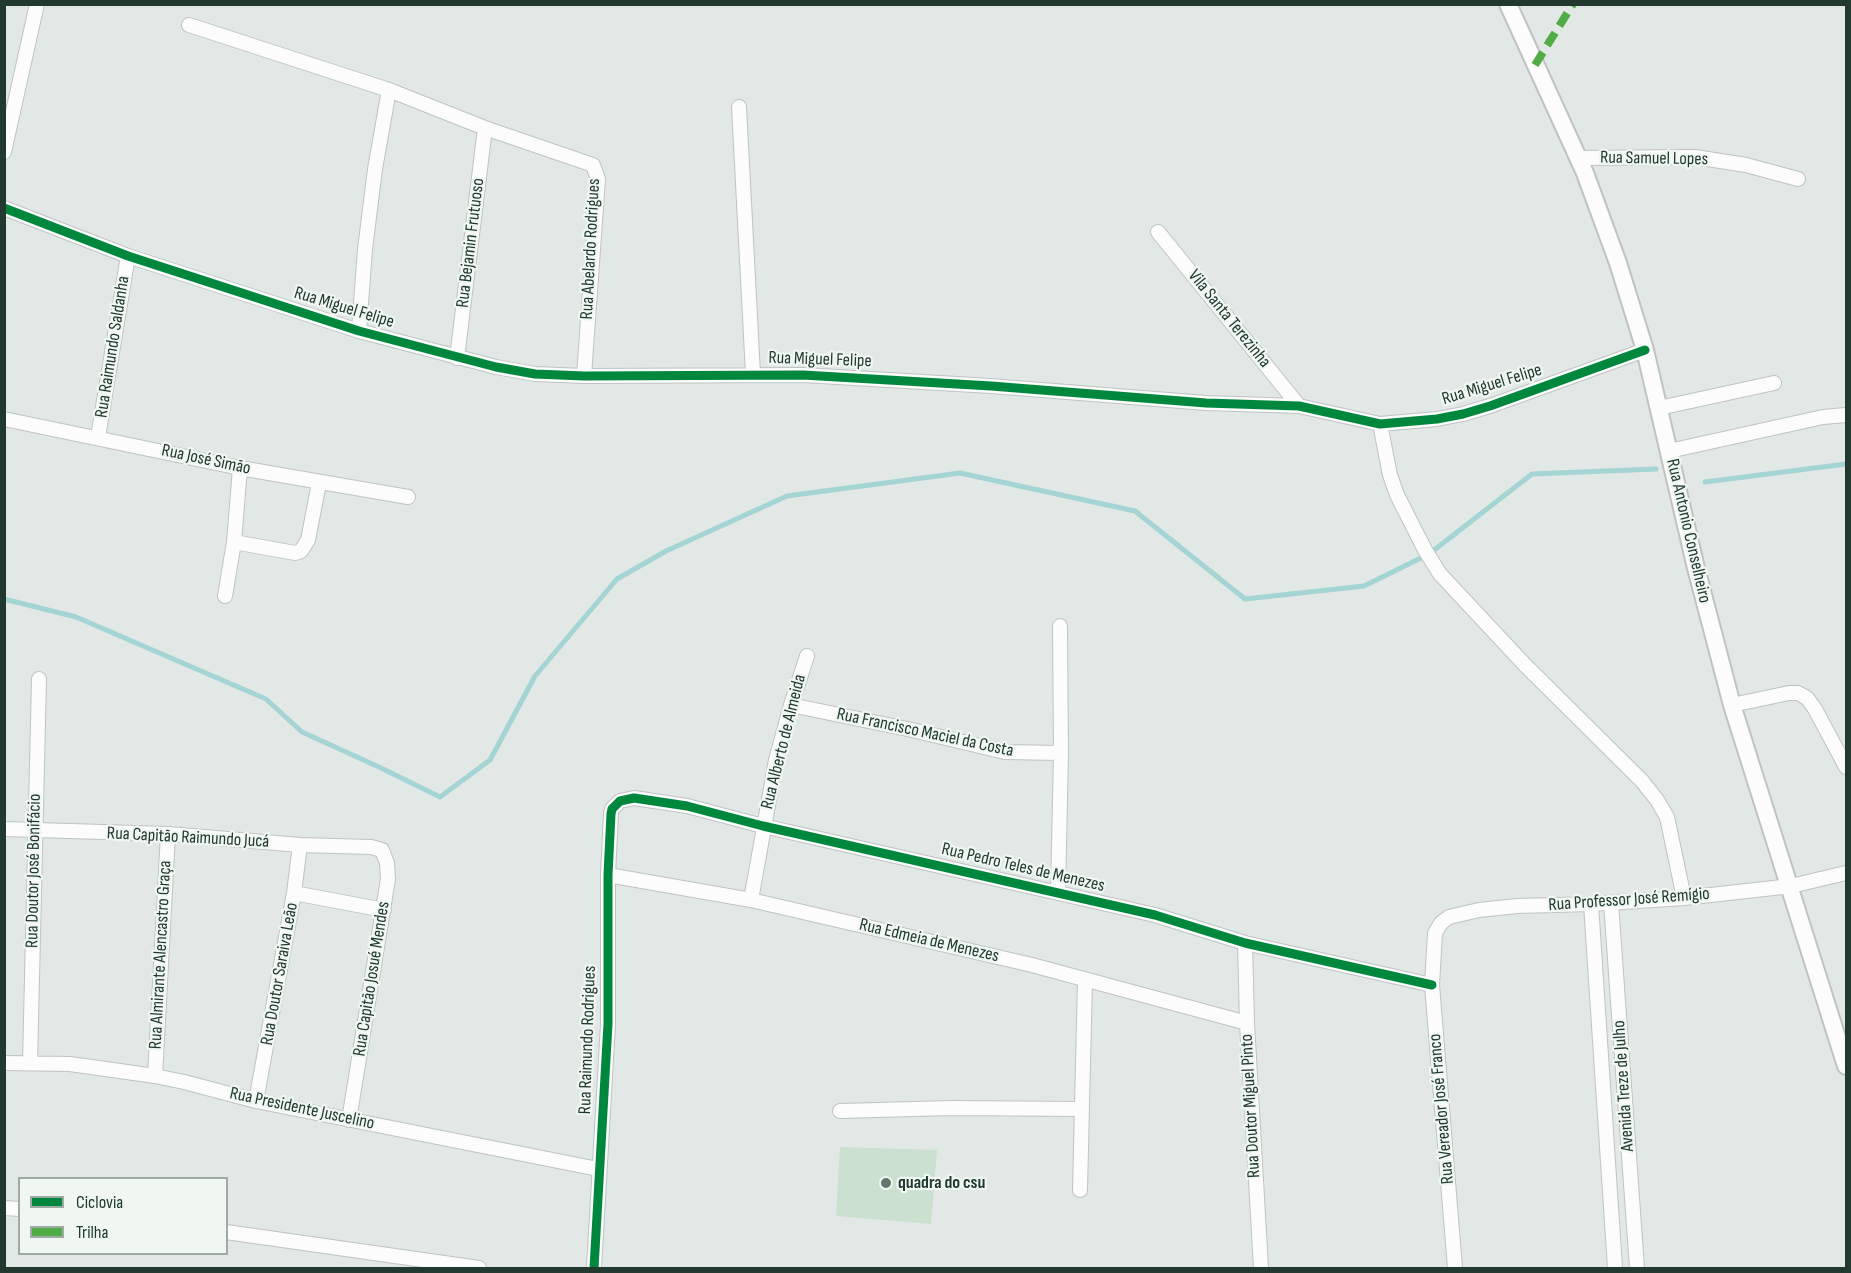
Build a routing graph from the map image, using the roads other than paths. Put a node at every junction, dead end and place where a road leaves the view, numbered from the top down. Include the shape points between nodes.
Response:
1 (36, 4) edge
2 (1508, 4) edge
3 (189, 25) dead end
4 (389, 90) junction
5 (739, 107) dead end
6 (485, 128) junction
7 (4, 152) edge
8 (1578, 158) junction
9 (1798, 179) dead end
10 (4, 208) edge
11 (1158, 232) dead end
12 (128, 256) junction
13 (358, 331) junction
14 (1645, 350) junction
15 (458, 358) junction
16 (753, 374) junction
17 (584, 376) junction
18 (1774, 383) dead end
19 (1299, 406) junction
20 (1659, 408) junction
21 (1846, 415) edge
22 (4, 419) edge
23 (1380, 424) junction
24 (98, 437) junction
25 (1669, 451) junction
26 (240, 468) junction
27 (319, 483) junction
28 (408, 497) dead end
29 (234, 542) junction
30 (225, 596) dead end
31 (1060, 626) dead end
32 (807, 656) dead end
33 (39, 679) dead end
34 (791, 705) junction
35 (1732, 705) junction
36 (1061, 753) junction
37 (1846, 767) edge
38 (611, 813) joint
39 (763, 826) junction
40 (4, 829) edge
41 (34, 831) junction
42 (168, 834) junction
43 (300, 845) junction
44 (371, 847) joint
45 (1846, 873) edge
46 (608, 875) junction
47 (1791, 886) junction
48 (294, 893) junction
49 (1058, 893) junction
50 (1684, 898) junction
51 (751, 900) junction
52 (1611, 903) junction
53 (1590, 904) junction
54 (384, 910) junction
55 (1245, 943) junction
56 (1434, 949) joint
57 (1085, 980) junction
58 (1432, 985) junction
59 (1247, 1023) junction
60 (4, 1063) edge
61 (30, 1063) junction
62 (1846, 1066) edge
63 (155, 1076) junction
64 (256, 1101) junction
65 (1081, 1109) junction
66 (840, 1111) dead end
67 (349, 1120) junction
68 (598, 1169) junction
69 (1080, 1190) dead end
70 (228, 1232) edge
71 (479, 1269) edge
72 (594, 1269) edge
73 (1261, 1269) edge
74 (1455, 1269) edge
75 (1615, 1269) edge
76 (1637, 1269) edge

1 - 7 street
2 - 8 street, Rua Antonio Conselheiro
3 - 4 street, Rua Abelardo Rodrigues
4 - 6 street, Rua Abelardo Rodrigues
4 - 13 street via 366,237
5 - 16 street
6 - 15 street, Rua Bejamin Frutuoso
6 - 17 street, Rua Abelardo Rodrigues via 588,162 596,170
8 - 9 street, Rua Samuel Lopes via 1695,157
8 - 14 street, Rua Antonio Conselheiro via 1618,263
10 - 12 street, Rua Miguel Felipe
11 - 19 street, Vila Santa Terezinha
12 - 13 street, Rua Miguel Felipe
12 - 24 street, Rua Raimundo Saldanha
13 - 15 street, Rua Miguel Felipe
14 - 20 street, Rua Antonio Conselheiro
14 - 23 street, Rua Miguel Felipe via 1463,414
15 - 17 street, Rua Miguel Felipe via 535,374
16 - 17 street, Rua Miguel Felipe
16 - 19 street, Rua Miguel Felipe
18 - 20 street
19 - 23 street, Rua Miguel Felipe
20 - 25 street, Rua Antonio Conselheiro
21 - 25 street
22 - 24 street, Rua José Simão
23 - 50 street via 1397,495 1440,574 1657,800 1667,817
24 - 26 street, Rua José Simão
25 - 35 street, Rua Antonio Conselheiro
26 - 27 street, Rua José Simão
26 - 29 street
27 - 28 street, Rua José Simão
27 - 29 street via 308,540 301,551
29 - 30 street
31 - 36 street
32 - 34 street, Rua Alberto de Almeida
33 - 41 street, Rua Doutor José Bonifácio
34 - 36 street, Rua Francisco Maciel da Costa via 1005,752
34 - 39 street, Rua Alberto de Almeida
35 - 37 street via 1798,693 1815,709
35 - 47 street, Rua Antonio Conselheiro
36 - 49 street
38 - 39 street, Rua Pedro Teles de Menezes via 620,801 634,798 687,806
38 - 46 street, Rua Raimundo Rodrigues
39 - 49 street, Rua Pedro Teles de Menezes
39 - 51 street, Rua Alberto de Almeida
40 - 41 street, Rua Capitão Raimundo Jucá
41 - 42 street, Rua Capitão Raimundo Jucá
41 - 61 street, Rua Doutor José Bonifácio
42 - 43 street, Rua Capitão Raimundo Jucá
42 - 63 street, Rua Almirante Alencastro Graça
43 - 44 street, Rua Capitão Raimundo Jucá
43 - 48 street, Rua Doutor Saraiva Leão
44 - 54 street, Rua Capitão Josué Mendes via 382,850 387,863
45 - 47 street, Rua Professor José Remígio
46 - 51 street, Rua Edmeia de Menezes
46 - 68 street, Rua Raimundo Rodrigues via 608,1024
47 - 50 street, Rua Professor José Remígio
47 - 62 street, Rua Antonio Conselheiro
48 - 54 street
48 - 64 street, Rua Doutor Saraiva Leão
49 - 55 street, Rua Pedro Teles de Menezes via 1155,915
50 - 52 street, Rua Professor José Remígio
51 - 57 street, Rua Edmeia de Menezes
52 - 53 street, Rua Professor José Remígio
52 - 76 street, Avenida Treze de Julho
53 - 56 street, Rua Professor José Remígio via 1517,906 1449,917 1435,933
53 - 75 street
54 - 67 street, Rua Capitão Josué Mendes
55 - 58 street, Rua Pedro Teles de Menezes
55 - 59 street, Rua Doutor Miguel Pinto
56 - 58 street, Rua Vereador José Franco
57 - 59 street, Rua Edmeia de Menezes
57 - 65 street
58 - 74 street, Rua Vereador José Franco
59 - 73 street, Rua Doutor Miguel Pinto
60 - 61 street, Rua Presidente Juscelino
61 - 63 street, Rua Presidente Juscelino via 70,1064
63 - 64 street, Rua Presidente Juscelino
64 - 67 street, Rua Presidente Juscelino
65 - 66 street
65 - 69 street
67 - 68 street, Rua Presidente Juscelino
68 - 72 street, Rua Raimundo Rodrigues
70 - 71 street

